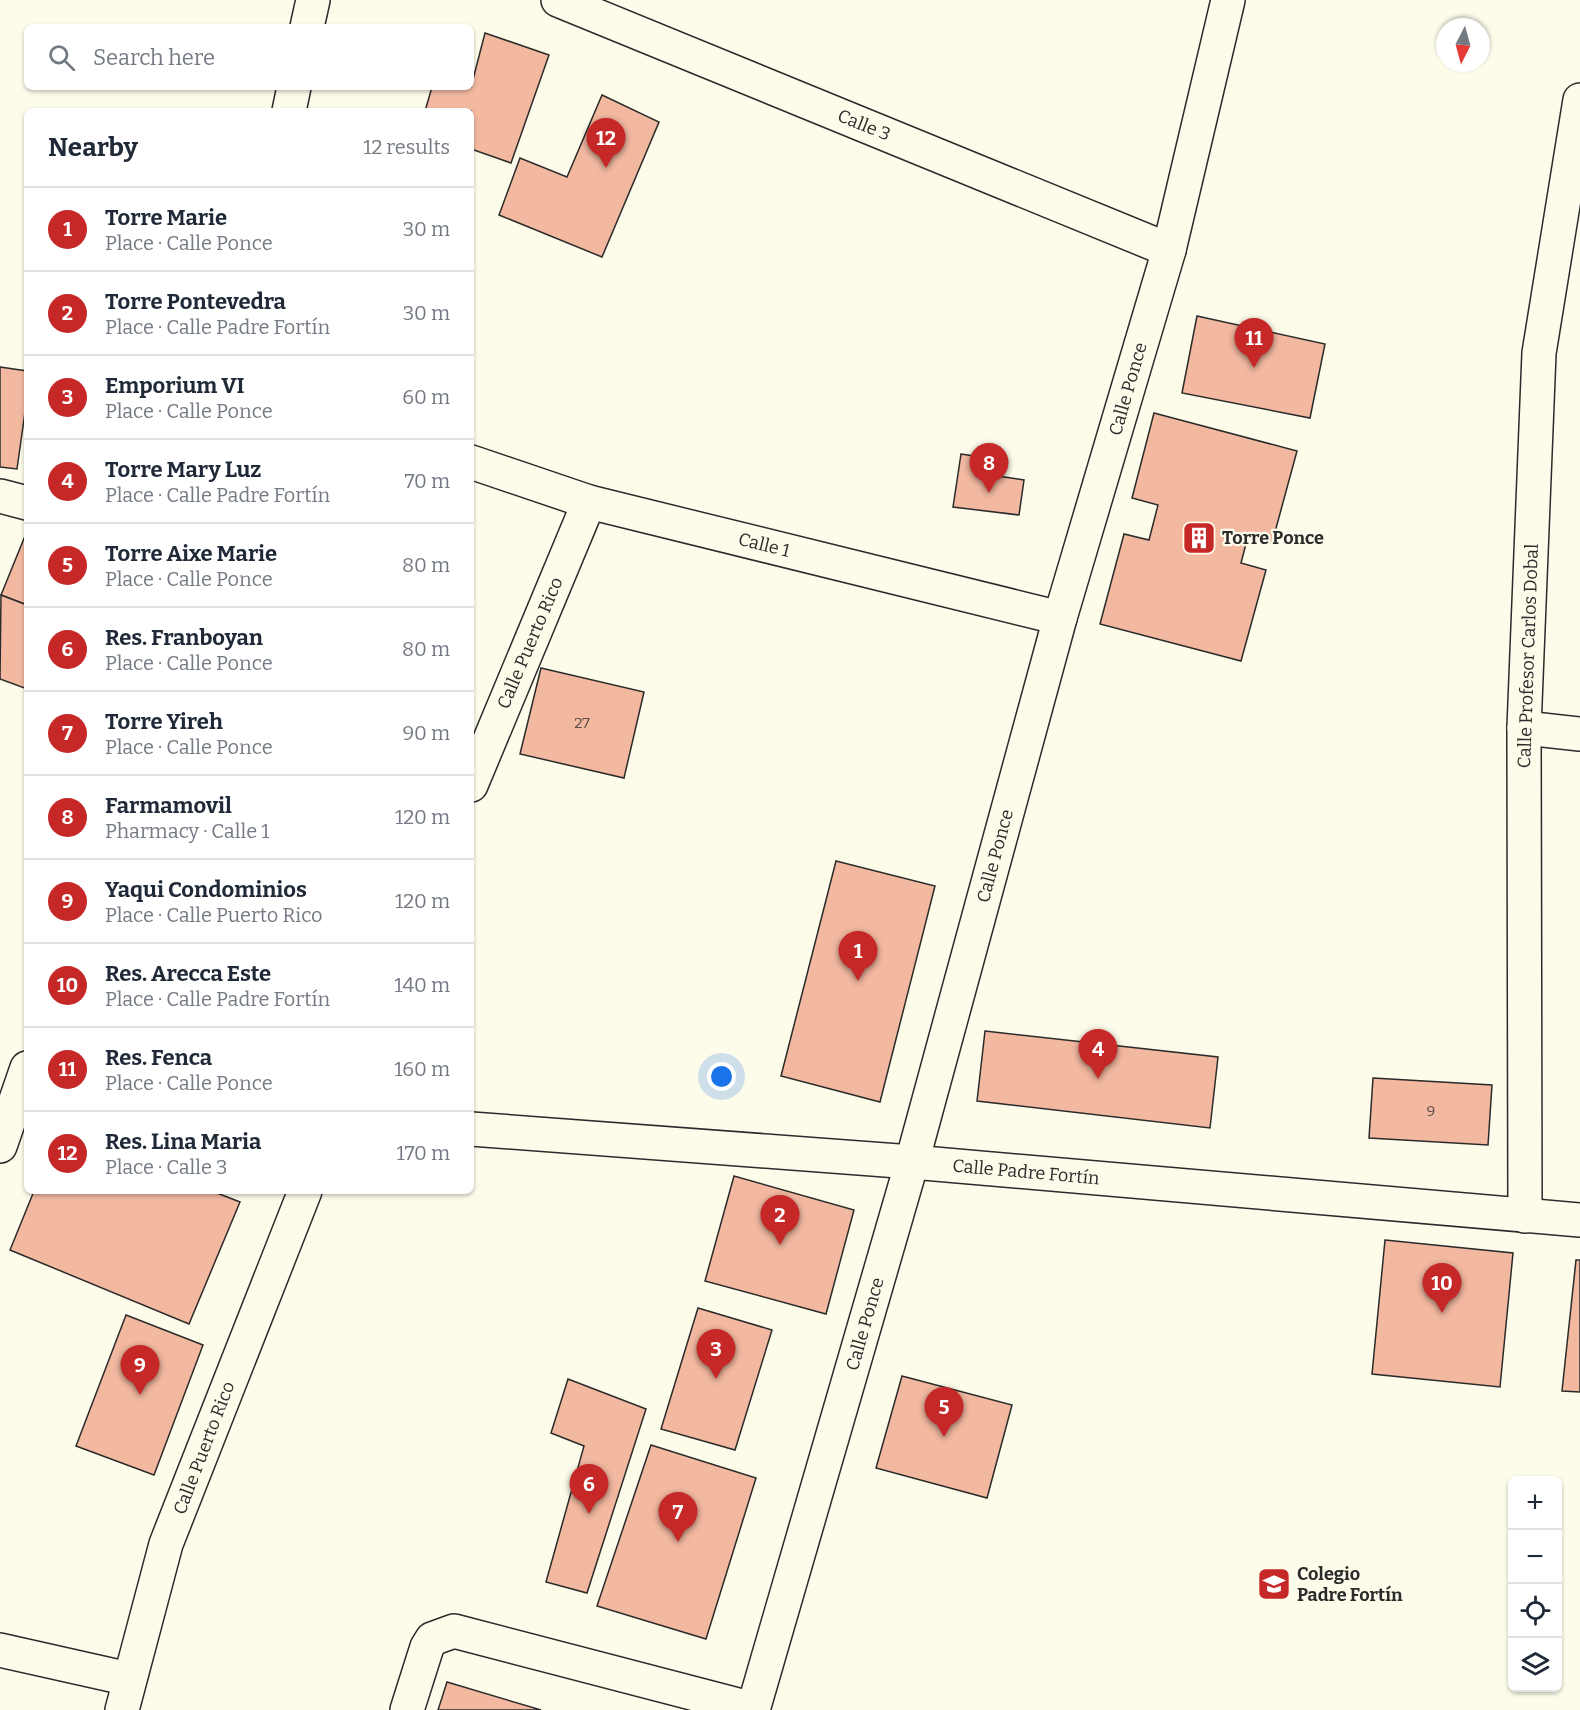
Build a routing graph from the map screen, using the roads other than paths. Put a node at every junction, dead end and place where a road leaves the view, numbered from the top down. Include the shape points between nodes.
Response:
1 (313, 0) edge
2 (558, 0) edge
3 (1228, 0) edge
4 (309, 24) edge
5 (293, 90) edge
6 (1580, 100) edge
7 (290, 108) edge
8 (1169, 250) junction
9 (474, 463) edge
10 (0, 496) edge
11 (24, 502) edge
12 (589, 502) junction
13 (1060, 618) junction
14 (1524, 728) junction
15 (1580, 734) edge
16 (474, 778) edge
17 (24, 1077) edge
18 (474, 1129) edge
19 (0, 1146) edge
20 (912, 1162) junction
21 (304, 1194) edge
22 (1525, 1216) junction
23 (1580, 1220) edge
24 (0, 1650) edge
25 (126, 1694) edge
26 (407, 1710) edge
27 (753, 1710) edge

1 - 4 street
2 - 8 street, Calle 3
3 - 8 street, Calle Ponce
5 - 7 street
6 - 14 street, Calle Profesor Carlos Dobal via 1539,353
8 - 13 street, Calle Ponce
9 - 12 street, Calle 1
10 - 11 street
12 - 13 street, Calle 1
12 - 16 street, Calle Puerto Rico
13 - 20 street, Calle Ponce
14 - 15 street
14 - 22 street, Calle Profesor Carlos Dobal
17 - 19 street
18 - 20 street, Calle Padre Fortín
20 - 22 street, Calle Padre Fortín
20 - 27 street, Calle Ponce
21 - 25 street, Calle Puerto Rico via 166,1544
22 - 23 street, Calle Padre Fortín
24 - 25 street
26 - 27 street via 427,1647 432,1639 454,1631

